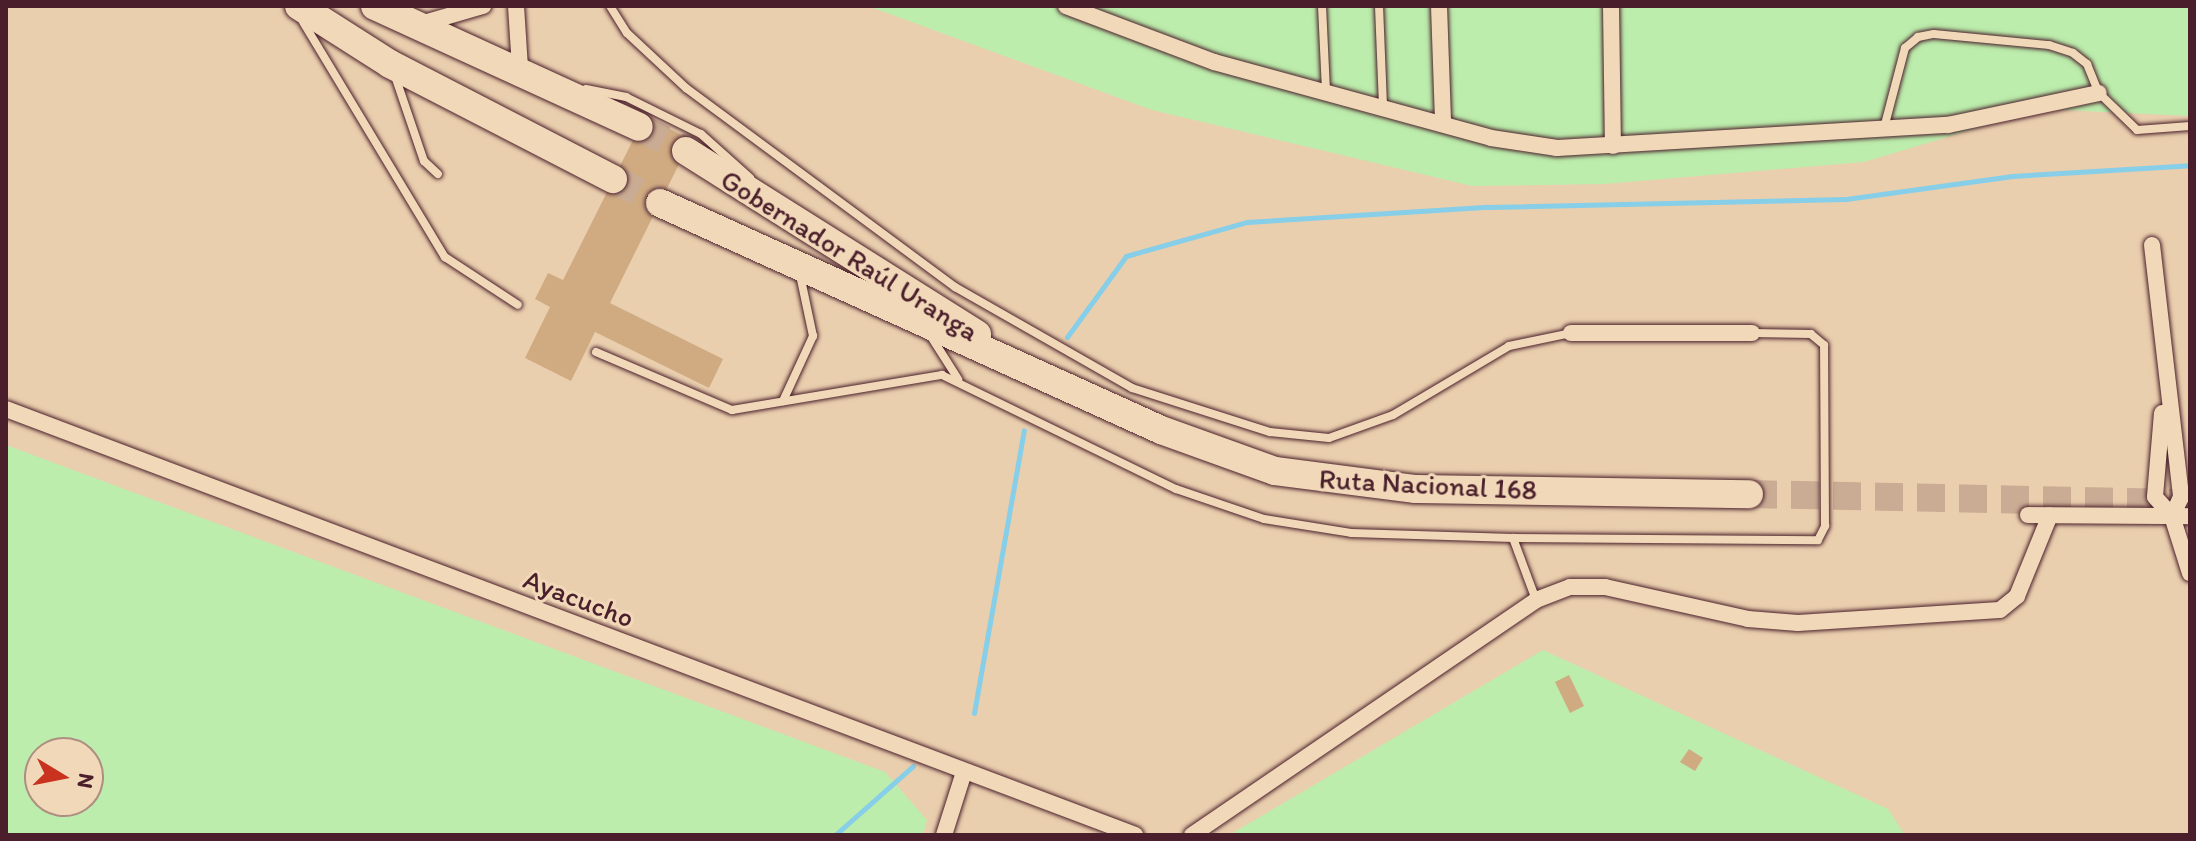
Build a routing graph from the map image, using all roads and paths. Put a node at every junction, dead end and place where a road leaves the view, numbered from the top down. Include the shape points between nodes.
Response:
1 (290, 6) edge
2 (299, 6) edge
3 (375, 6) edge
4 (483, 6) edge
5 (516, 6) edge
6 (610, 6) edge
7 (1066, 6) edge
8 (1322, 6) edge
9 (1379, 6) edge
10 (1439, 6) edge
11 (1611, 6) edge
12 (417, 25) junction
13 (390, 64) junction
14 (520, 68) junction
15 (551, 83) junction
16 (1326, 90) junction
17 (2099, 93) junction
18 (1383, 105) junction
19 (1443, 123) junction
20 (2190, 126) edge
21 (639, 127) tunnel mouth
22 (1884, 128) junction
23 (1613, 146) junction
24 (686, 151) tunnel mouth
25 (438, 174) dead end
26 (613, 179) tunnel mouth
27 (660, 203) tunnel mouth
28 (777, 208) junction
29 (2152, 245) dead end
30 (797, 266) junction
31 (518, 305) dead end
32 (918, 323) junction
33 (1571, 333) joint
34 (1752, 333) joint
35 (596, 352) dead end
36 (1014, 360) junction
37 (958, 379) junction
38 (2165, 381) junction
39 (1075, 391) joint
40 (783, 401) junction
41 (6, 409) edge
42 (1749, 494) tunnel mouth
43 (2028, 515) dead end
44 (2050, 515) junction
45 (2172, 516) junction
46 (2190, 516) edge
47 (1513, 538) junction
48 (2190, 573) edge
49 (1536, 600) junction
50 (964, 772) junction
51 (944, 835) edge
52 (1135, 835) edge
53 (1192, 835) edge

1 - 31 lane via 327,52 445,257
2 - 13 highway
3 - 12 highway
4 - 12 street
5 - 14 street
6 - 33 lane via 627,33 686,88 955,287 1132,388 1270,432 1329,438 1393,415 1509,346
7 - 16 street via 1214,62
8 - 16 lane
9 - 18 lane
10 - 19 street
11 - 23 street
12 - 14 highway
13 - 25 lane via 424,161
13 - 26 highway
14 - 15 highway
15 - 21 highway
15 - 28 lane via 626,97 701,134
16 - 18 street
17 - 20 lane via 2137,130
17 - 22 street via 1994,118
17 - 22 lane via 2087,64 2049,45 1918,37 1898,62
18 - 19 street
19 - 23 street via 1557,148
22 - 23 street
24 - 28 highway, Gobernador Raúl Uranga
27 - 30 highway, Gobernador Raúl Uranga
28 - 36 highway, Gobernador Raúl Uranga
29 - 38 street
30 - 32 highway, Gobernador Raúl Uranga
30 - 40 lane via 813,336
32 - 36 highway, Gobernador Raúl Uranga
32 - 37 lane
33 - 34 street
34 - 47 lane via 1800,332 1824,345 1825,526 1818,540
35 - 40 lane via 732,410
36 - 39 highway, Gobernador Raúl Uranga
37 - 40 lane via 923,375
37 - 47 lane via 1176,489 1264,519 1351,533
38 - 45 street via 2181,497
38 - 45 street via 2155,497
39 - 42 highway, Ruta Nacional 168 via 1206,449 1307,478 1416,489
41 - 50 street, Ayacucho
43 - 44 street
44 - 45 street
44 - 49 street via 2017,596 2000,610 1798,623 1748,619 1605,587 1570,587
45 - 46 street
45 - 48 street
47 - 49 lane
49 - 53 street
50 - 51 street
50 - 52 street, Ayacucho

